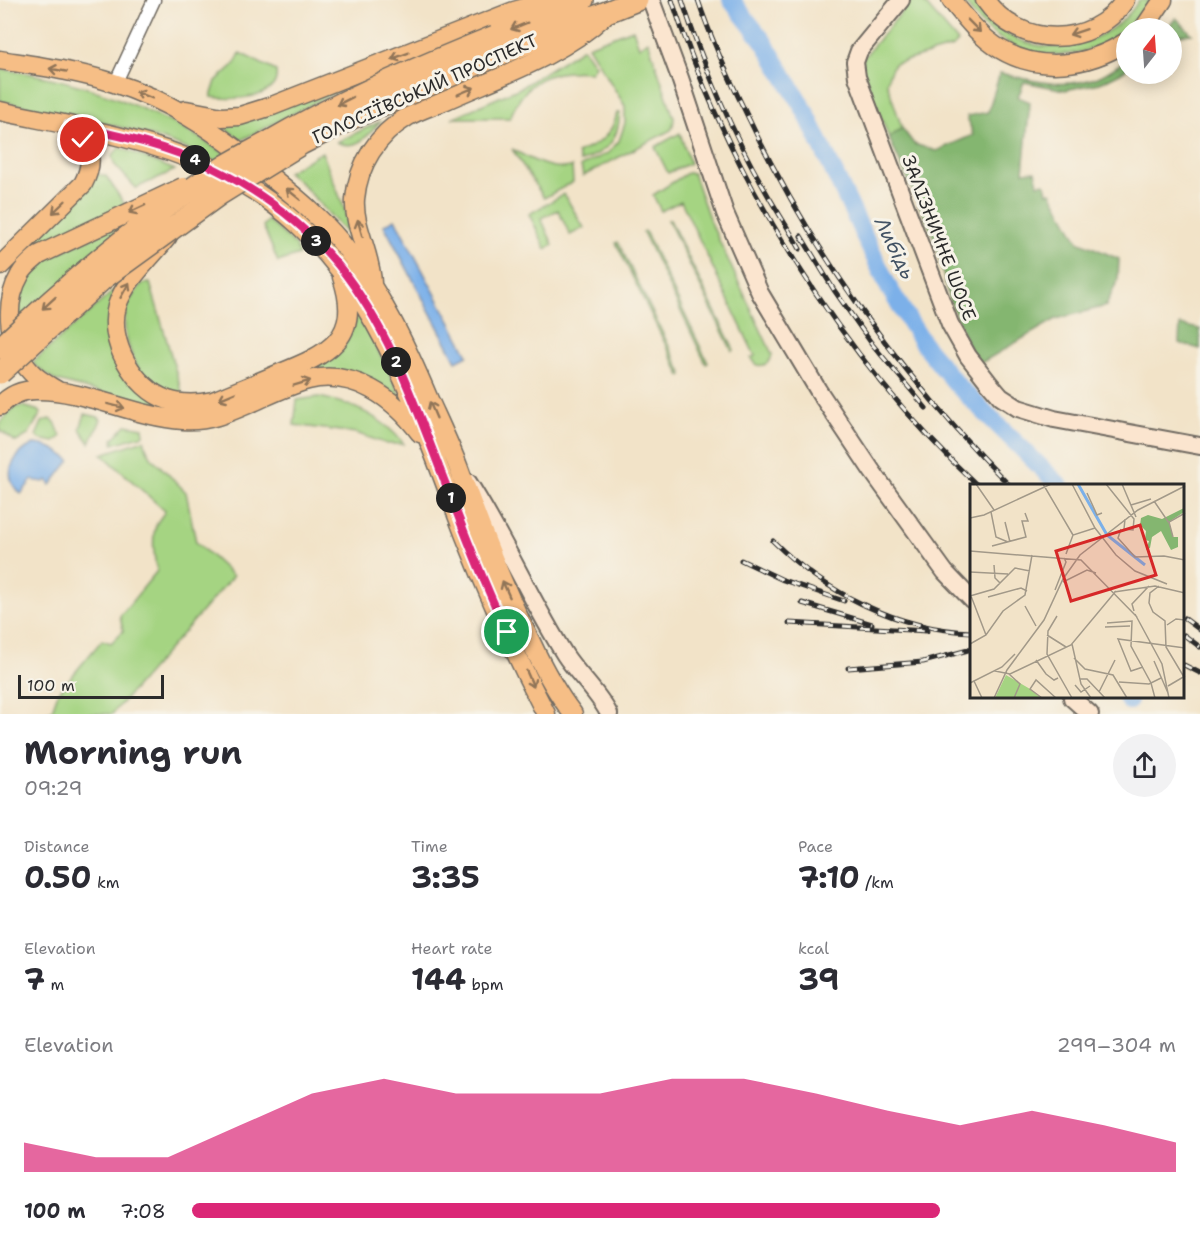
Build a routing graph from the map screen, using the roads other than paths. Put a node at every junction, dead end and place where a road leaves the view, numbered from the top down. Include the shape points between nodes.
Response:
1 (154, 0) edge
2 (553, 0) edge
3 (583, 0) edge
4 (640, 0) edge
5 (901, 0) edge
6 (951, 0) edge
7 (985, 0) edge
8 (1125, 0) edge
9 (1163, 0) edge
10 (611, 9) junction
11 (1152, 18) edge
12 (498, 45) junction
13 (1116, 48) edge
14 (0, 60) edge
15 (115, 84) junction
16 (172, 107) junction
17 (0, 111) edge
18 (69, 125) junction
19 (227, 165) junction
20 (176, 224) junction
21 (39, 255) junction
22 (0, 267) edge
23 (339, 267) junction
24 (373, 285) junction
25 (0, 348) edge
26 (0, 357) edge
27 (0, 373) edge
28 (59, 392) junction
29 (3, 403) edge
30 (1200, 446) edge
31 (433, 452) junction
32 (457, 463) junction
33 (970, 598) edge
34 (1070, 699) edge
35 (1070, 699) edge
36 (546, 714) edge
37 (573, 714) edge
38 (609, 714) edge
39 (1082, 714) edge
40 (1090, 714) edge

1 - 15 street
2 -> 16 main road via 514,11 240,116 222,117
3 -> 12 highway, ГОЛОСІЇВСЬКИЙ ПРОСПЕКТ
4 - 10 highway, ГОЛОСІЇВСЬКИЙ ПРОСПЕКТ
4 - 33 main road via 680,78 725,213 760,293 872,471 945,572
5 - 30 main road, ЗАЛІЗНИЧНЕ ШОСЕ via 859,51 855,62 857,77 950,324 968,356 1001,397 1018,408 1054,419
6 -> 13 main road via 1000,49 1031,61 1070,64 1091,60
8 -> 7 main road via 1094,27 1061,37 1044,37 1014,27
9 - 11 main road
10 - 12 highway, ГОЛОСІЇВСЬКИЙ ПРОСПЕКТ
24 -> 10 main road via 355,201 363,166 387,132 406,117 562,46 590,30
12 -> 19 highway, ГОЛОСІЇВСЬКИЙ ПРОСПЕКТ, bridge via 379,84
12 - 20 highway, ГОЛОСІЇВСЬКИЙ ПРОСПЕКТ, bridge via 302,144
15 -> 14 main road
16 -> 15 main road
24 -> 16 main road via 340,241 305,204 209,129
17 - 18 main road
18 -> 22 main road via 88,148 90,171 83,184
18 - 23 main road via 155,145 213,168 289,215
19 -> 21 main road, bridge
19 -> 25 highway, ГОЛОСІЇВСЬКИЙ ПРОСПЕКТ, bridge via 95,261
23 -> 20 main road, bridge via 347,297 346,324 324,354 213,401 196,404 166,399 135,375 122,354 114,318 124,290
20 - 27 highway, ГОЛОСІЇВСЬКИЙ ПРОСПЕКТ, bridge via 104,278
21 - 22 main road
21 - 28 main road via 18,278 10,330 30,372
23 - 31 main road via 388,345
32 -> 24 main road via 402,338
26 - 29 main road via 8,373
28 - 29 main road via 20,392
28 -> 31 main road via 163,417 201,420 221,416 308,380 345,379 363,384 394,403
31 -> 36 main road via 487,589
37 -> 32 main road via 549,680 521,624
32 - 38 main road via 566,656
34 - 39 main road
35 - 40 main road

